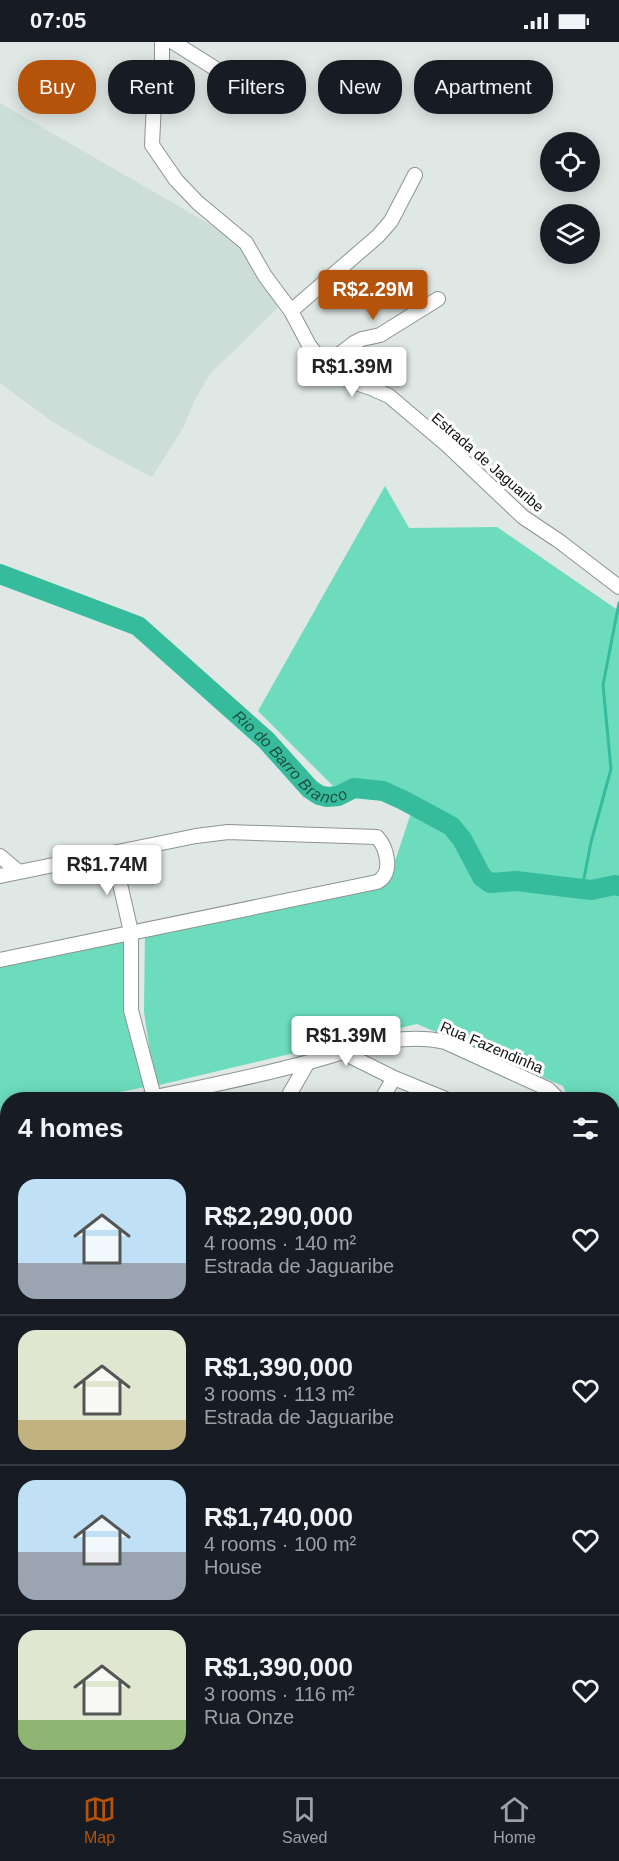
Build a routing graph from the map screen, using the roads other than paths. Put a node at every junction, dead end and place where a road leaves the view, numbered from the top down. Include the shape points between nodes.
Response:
1 (162, 42) edge
2 (173, 42) edge
3 (207, 63) edge
4 (415, 175) dead end
5 (438, 298) dead end
6 (291, 310) junction
7 (325, 365) junction
8 (619, 586) edge
9 (113, 853) junction
10 (0, 856) edge
11 (19, 872) junction
12 (0, 876) edge
13 (131, 932) junction
14 (0, 960) edge
15 (342, 1052) junction
16 (308, 1062) junction
17 (394, 1078) junction
18 (147, 1092) edge
19 (201, 1092) edge
20 (291, 1092) edge
21 (386, 1092) edge
22 (428, 1092) edge
23 (551, 1092) edge

1 - 6 street, Estrada de Jaguaribe via 162,65 155,81 152,145 198,203 246,243
2 - 3 street
4 - 6 street via 391,221 378,236
5 - 7 street via 380,335 354,343
6 - 7 street, Estrada de Jaguaribe via 309,345
7 - 8 street, Estrada de Jaguaribe via 350,381 389,396 523,517
9 - 11 street
9 - 13 street
9 - 13 street via 228,832 377,837 386,855 387,873 377,882
10 - 11 street
11 - 12 street
13 - 14 street
13 - 18 street via 131,1010
15 - 16 street, Rua Fazendinha
15 - 17 street
15 - 23 street, Rua Fazendinha via 407,1038 426,1038 444,1042
16 - 19 street, Rua Fazendinha
16 - 20 street
17 - 21 street
17 - 22 street

